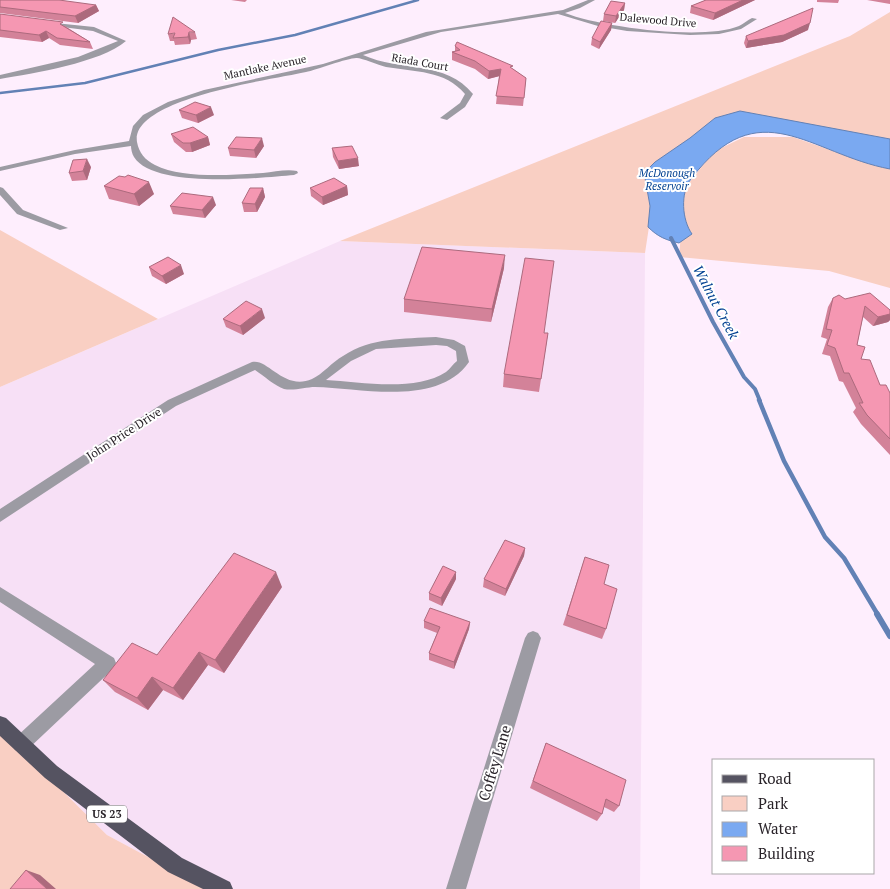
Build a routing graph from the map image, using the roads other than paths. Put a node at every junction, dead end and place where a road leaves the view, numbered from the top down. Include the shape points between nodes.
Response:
1 (590, 0) edge
2 (558, 12) junction
3 (754, 19) dead end
4 (36, 21) edge
5 (357, 55) junction
6 (0, 77) edge
7 (444, 118) dead end
8 (133, 143) junction
9 (0, 169) edge
10 (294, 174) dead end
11 (0, 190) edge
12 (63, 228) dead end
13 (314, 383) junction
14 (2, 513) edge
15 (0, 594) edge
16 (534, 638) dead end
17 (0, 724) edge
18 (21, 744) junction
19 (223, 889) edge
20 (456, 889) edge

1 - 2 street, Mantlake Avenue via 577,8
2 - 3 street, Dalewood Drive via 585,23 703,35 732,32
2 - 5 street, Mantlake Avenue via 441,30
4 - 6 street via 94,28 123,41 57,64
5 - 7 street, Riada Court via 381,66 442,74 461,82 470,94 461,107
5 - 8 street, Mantlake Avenue via 175,102 138,122
8 - 9 street
8 - 10 street via 138,156 152,166 182,176 214,178
11 - 12 street via 20,212
13 - 13 street via 386,387 428,382 450,374 463,362 461,349 436,341 374,345 347,358
13 - 14 street, John Price Drive via 286,384 256,365 172,403
15 - 18 street via 108,663
16 - 20 street, Coffey Lane
17 - 18 main road, US 23
18 - 19 main road, US 23 via 51,772 175,865

